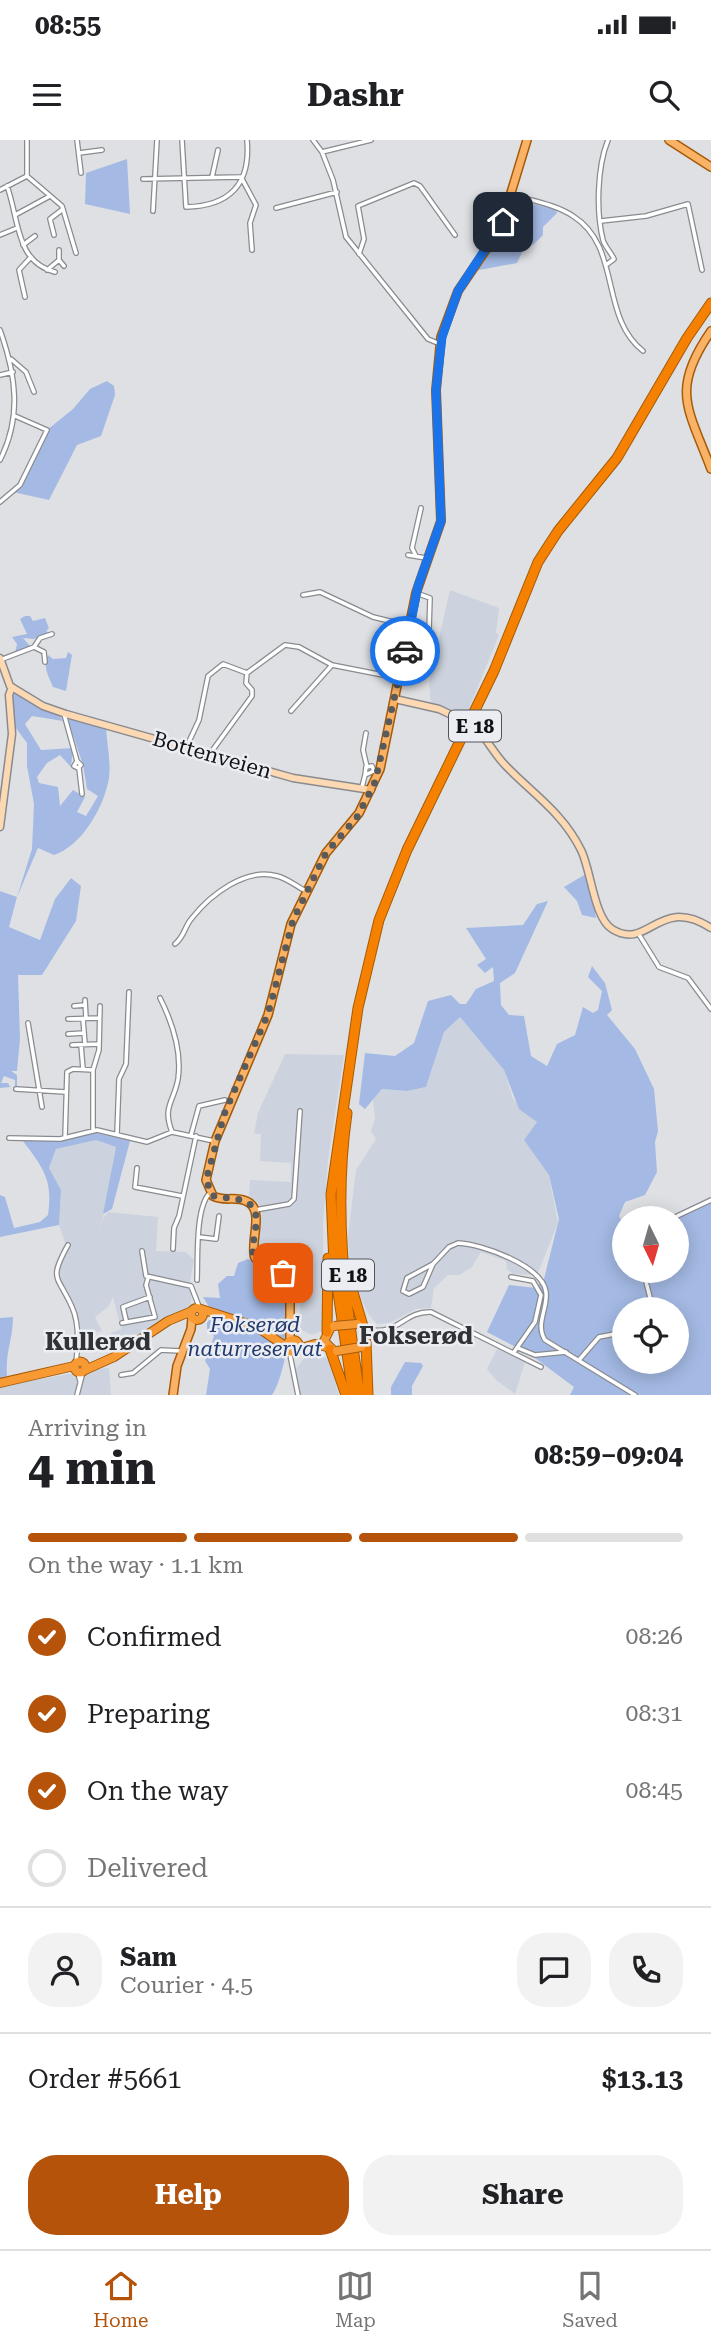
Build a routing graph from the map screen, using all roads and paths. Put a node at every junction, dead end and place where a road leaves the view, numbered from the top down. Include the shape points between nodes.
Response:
1 (27, 140) edge
2 (77, 140) edge
3 (157, 140) edge
4 (182, 140) edge
5 (247, 140) edge
6 (313, 140) edge
7 (371, 140) edge
8 (527, 140) edge
9 (608, 140) edge
10 (669, 140) edge
11 (218, 149) dead end
12 (102, 150) dead end
13 (322, 152) junction
14 (79, 153) junction
15 (711, 167) edge
16 (81, 173) dead end
17 (27, 176) junction
18 (184, 177) junction
19 (212, 177) junction
20 (241, 177) junction
21 (155, 178) junction
22 (143, 179) dead end
23 (8, 186) junction
24 (0, 190) edge
25 (337, 192) junction
26 (512, 195) junction
27 (50, 197) junction
28 (276, 208) dead end
29 (63, 209) junction
30 (153, 211) dead end
31 (15, 215) junction
32 (601, 221) junction
33 (17, 228) junction
34 (0, 235) edge
35 (54, 235) dead end
36 (454, 235) dead end
37 (35, 236) dead end
38 (23, 245) junction
39 (58, 250) dead end
40 (252, 250) dead end
41 (76, 253) dead end
42 (359, 254) junction
43 (30, 258) junction
44 (59, 260) junction
45 (606, 265) junction
46 (64, 266) dead end
47 (47, 270) junction
48 (702, 270) dead end
49 (55, 272) dead end
50 (25, 297) dead end
51 (711, 300) edge
52 (711, 311) edge
53 (0, 330) edge
54 (711, 331) edge
55 (440, 344) junction
56 (643, 351) dead end
57 (10, 358) junction
58 (13, 372) junction
59 (0, 375) edge
60 (34, 393) dead end
61 (15, 416) junction
62 (0, 460) edge
63 (711, 469) edge
64 (0, 502) edge
65 (421, 508) dead end
66 (408, 555) dead end
67 (416, 556) junction
68 (428, 559) junction
69 (416, 593) junction
70 (303, 595) dead end
71 (410, 626) junction
72 (429, 630) dead end
73 (52, 634) dead end
74 (34, 646) junction
75 (406, 648) junction
76 (0, 659) edge
77 (45, 662) dead end
78 (332, 664) junction
79 (247, 673) junction
80 (416, 676) dead end
81 (400, 679) junction
82 (12, 687) junction
83 (395, 699) junction
84 (291, 711) dead end
85 (64, 714) junction
86 (366, 733) dead end
87 (186, 748) junction
88 (209, 755) junction
89 (367, 766) junction
90 (365, 775) junction
91 (362, 786) junction
92 (371, 790) junction
93 (82, 794) dead end
94 (0, 827) edge
95 (307, 892) junction
96 (711, 928) edge
97 (638, 932) junction
98 (175, 944) dead end
99 (130, 992) dead end
100 (160, 998) dead end
101 (74, 1006) dead end
102 (100, 1006) dead end
103 (711, 1009) edge
104 (85, 1018) junction
105 (99, 1018) junction
106 (68, 1019) dead end
107 (170, 1022) junction
108 (28, 1023) dead end
109 (165, 1024) dead end
110 (68, 1034) dead end
111 (84, 1034) junction
112 (83, 1044) junction
113 (99, 1044) junction
114 (72, 1045) dead end
115 (83, 1069) junction
116 (93, 1070) junction
117 (16, 1089) dead end
118 (41, 1092) junction
119 (65, 1092) junction
120 (225, 1100) dead end
121 (42, 1107) dead end
122 (300, 1111) dead end
123 (93, 1130) junction
124 (172, 1132) junction
125 (117, 1134) junction
126 (193, 1136) junction
127 (9, 1138) dead end
128 (65, 1138) junction
129 (216, 1141) junction
130 (137, 1168) dead end
131 (209, 1193) junction
132 (331, 1194) junction
133 (182, 1196) junction
134 (711, 1200) edge
135 (255, 1210) junction
136 (690, 1210) edge
137 (219, 1216) dead end
138 (338, 1223) junction
139 (199, 1237) junction
140 (68, 1245) dead end
141 (173, 1249) dead end
142 (142, 1251) dead end
143 (433, 1264) junction
144 (511, 1277) dead end
145 (148, 1278) junction
146 (197, 1280) dead end
147 (150, 1297) junction
148 (196, 1314) junction
149 (329, 1331) junction
150 (378, 1332) junction
151 (364, 1334) junction
152 (612, 1334) edge
153 (293, 1345) junction
154 (518, 1348) junction
155 (182, 1349) junction
156 (332, 1349) junction
157 (514, 1352) junction
158 (566, 1352) junction
159 (579, 1360) junction
160 (80, 1366) junction
161 (541, 1367) dead end
162 (121, 1375) dead end
163 (0, 1383) edge
164 (78, 1395) edge
165 (171, 1395) edge
166 (298, 1395) edge
167 (346, 1395) edge
168 (353, 1395) edge
169 (360, 1395) edge
170 (368, 1395) edge
171 (635, 1395) edge

1 - 17 street
2 - 14 street
3 - 21 street
4 - 18 street
5 - 20 street via 248,162
6 - 13 street
7 - 13 street
8 - 26 main road
9 - 32 street
10 - 15 main road
11 - 19 street
12 - 14 street
13 - 25 street
14 - 16 street
17 - 23 street
17 - 27 street
18 - 19 street
18 - 20 street via 186,207 218,204
18 - 21 street
19 - 20 street
20 - 40 street via 256,205 250,223
21 - 22 street
21 - 30 street
23 - 24 street
23 - 31 street
25 - 28 street
25 - 42 street via 344,232
26 - 45 street via 576,217 597,240
26 - 55 main road via 495,238 455,297
27 - 29 street
27 - 31 street
29 - 35 street via 51,219
29 - 41 street
31 - 33 street
32 - 45 street via 604,241 614,259
32 - 48 street via 646,216 688,204
33 - 34 street
33 - 38 street
36 - 42 street via 414,183 358,206 364,239
37 - 38 street
38 - 43 street
39 - 44 street
42 - 55 street via 428,339
43 - 47 street
43 - 50 street via 19,270
44 - 46 street
44 - 47 street
45 - 56 street via 622,327
47 - 49 street
51 - 132 highway, E 18 via 617,458 538,562 495,671 401,864 379,920 362,989
52 - 138 highway, E 18 via 629,452 539,573 500,673 397,887 364,1009 343,1139
53 - 57 street
54 - 63 main road via 691,362 685,391
55 - 68 main road via 436,405 442,514
57 - 58 street
57 - 60 street via 26,372
58 - 59 street
58 - 61 street
61 - 62 street
61 - 64 street via 47,430 20,485
65 - 67 street via 412,548
66 - 67 street
67 - 68 street
68 - 69 main road
69 - 71 main road
69 - 72 street via 430,598
70 - 71 street via 320,592 373,617
71 - 75 main road
73 - 74 street
74 - 76 street
74 - 77 street via 44,652
75 - 80 street via 418,651
75 - 81 main road
76 - 82 main road
78 - 79 street via 285,645
78 - 81 street
78 - 84 street
79 - 87 street via 223,664 208,676 199,720
79 - 88 street via 252,696
81 - 83 main road
82 - 85 main road, Bottenveien
82 - 94 main road via 12,734
83 - 92 main road
83 - 97 main road, bridge via 439,709 480,732 507,767 569,828 586,862 606,924 619,932
85 - 87 main road, Bottenveien
85 - 93 street via 81,764
86 - 89 street via 363,750
87 - 88 main road, Bottenveien
88 - 91 main road, Bottenveien via 302,780
89 - 90 street
89 - 90 street via 374,771
90 - 91 street
91 - 92 main road, Bottenveien
92 - 95 main road via 357,817 329,848
95 - 98 street via 279,876 242,878 198,911
95 - 129 main road via 290,930 268,1014
96 - 97 main road via 678,915
97 - 103 street via 659,967 688,978
99 - 125 street
100 - 107 street
101 - 104 street via 85,1002
102 - 105 street
104 - 105 street
104 - 106 street
104 - 111 street
105 - 113 street
107 - 109 street
107 - 124 street via 178,1071 167,1108
108 - 118 street
110 - 111 street
111 - 112 street
112 - 113 street
112 - 114 street
112 - 115 street
113 - 116 street
115 - 116 street
115 - 119 street via 66,1072
116 - 123 street
117 - 118 street
118 - 119 street
118 - 121 street
119 - 128 street
120 - 126 street via 199,1106
122 - 135 street via 295,1199
123 - 125 street
123 - 128 street
124 - 125 street via 151,1142
124 - 126 street
126 - 129 street
126 - 133 street
127 - 128 street
129 - 131 main road via 206,1184
130 - 133 street via 135,1187
131 - 135 main road via 221,1200 245,1200
131 - 139 street via 204,1198
132 - 149 highway
132 - 168 highway, E 18 via 334,1265
133 - 141 street
134 - 136 street
135 - 153 main road via 252,1251 259,1261 283,1273 293,1287
137 - 139 street via 216,1239
138 - 151 highway, E 18
138 - 169 highway, E 18
139 - 146 street
140 - 160 street via 57,1265 56,1278 73,1308
142 - 145 street
143 - 143 street via 407,1278 403,1291 412,1293 423,1287
143 - 158 street via 449,1247 462,1243 535,1270 546,1288 542,1336
144 - 154 street via 533,1281 541,1292 535,1322
145 - 147 street
145 - 148 street via 188,1284 194,1292
147 - 147 street via 154,1319 124,1322 123,1307
148 - 153 highway via 226,1317
148 - 155 main road
148 - 160 highway via 173,1318 114,1357
149 - 151 highway, bridge
149 - 153 highway
149 - 156 highway
150 - 151 street
150 - 151 street
150 - 157 street via 431,1312
151 - 156 highway, bridge
151 - 170 highway
152 - 159 street via 599,1337
153 - 156 highway
153 - 166 street via 290,1364
154 - 157 street
154 - 158 street via 535,1355
155 - 162 street via 161,1350 133,1373
155 - 165 main road
156 - 167 highway
157 - 161 street
158 - 159 street
159 - 171 street
160 - 163 highway
160 - 164 street

